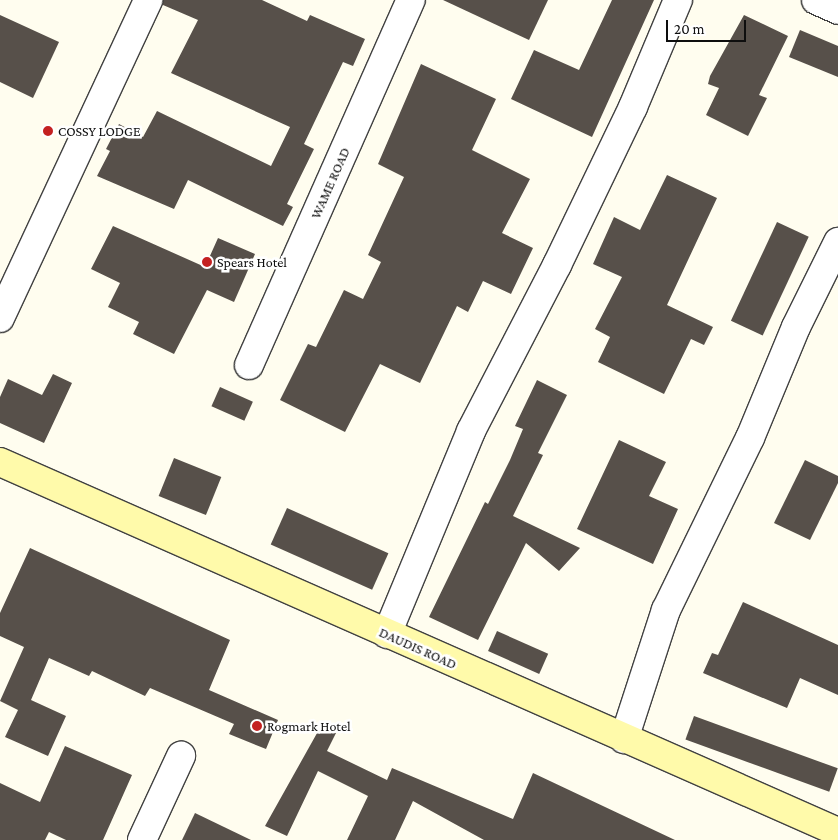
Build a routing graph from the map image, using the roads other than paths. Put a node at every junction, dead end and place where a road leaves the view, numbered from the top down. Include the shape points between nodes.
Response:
1 (148, 0) edge
2 (411, 0) edge
3 (678, 0) edge
4 (816, 0) edge
5 (838, 10) edge
6 (838, 242) edge
7 (0, 318) edge
8 (248, 365) dead end
9 (0, 462) edge
10 (387, 634) junction
11 (624, 739) junction
12 (181, 756) dead end
13 (838, 832) edge
14 (142, 840) edge

1 - 7 street
2 - 8 street, WAME ROAD
3 - 10 street via 633,107 574,230 471,430
4 - 5 street
6 - 11 street via 796,327 750,438 666,610
9 - 10 street, DAUDIS ROAD
10 - 11 street, DAUDIS ROAD
11 - 13 street, DAUDIS ROAD
12 - 14 street

